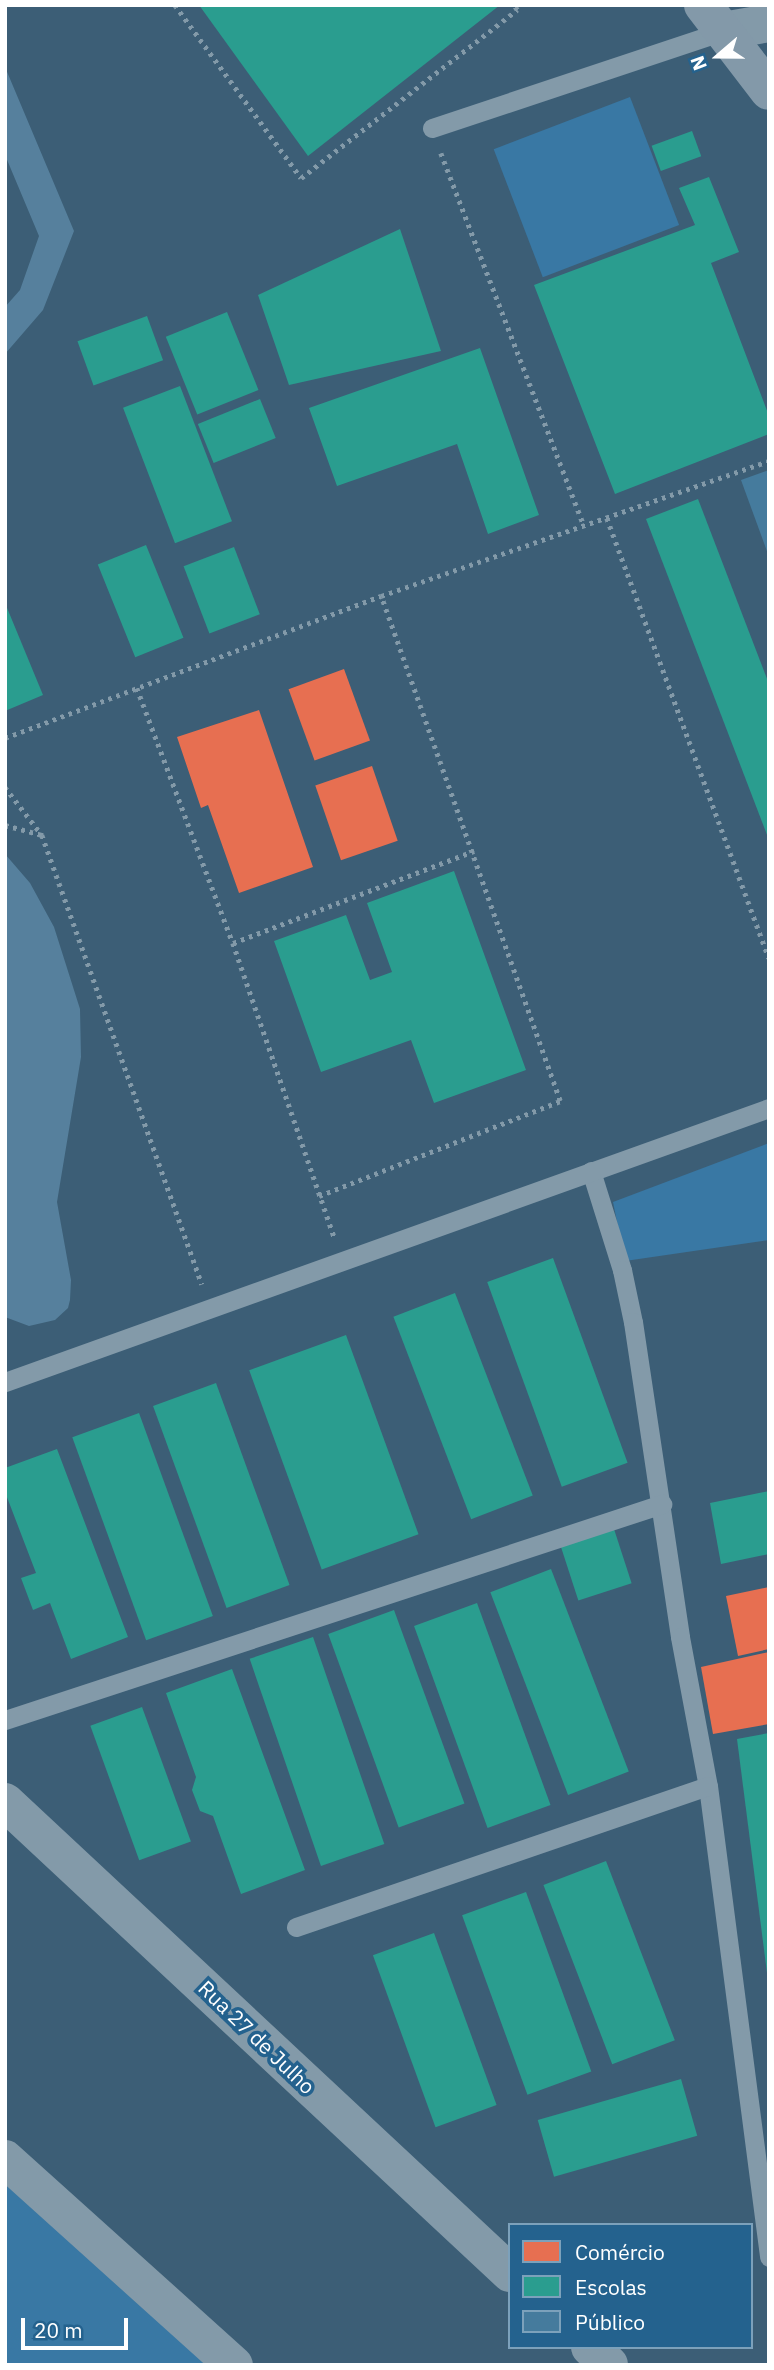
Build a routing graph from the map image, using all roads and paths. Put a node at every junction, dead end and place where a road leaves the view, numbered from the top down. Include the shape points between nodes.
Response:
1 (175, 5) edge
2 (514, 5) edge
3 (713, 18) edge
4 (769, 23) edge
5 (769, 91) edge
6 (432, 128) joint
7 (769, 461) edge
8 (607, 518) junction
9 (584, 526) junction
10 (381, 596) junction
11 (137, 688) junction
12 (5, 738) edge
13 (5, 787) edge
14 (5, 825) edge
15 (42, 835) junction
16 (474, 851) junction
17 (233, 943) junction
18 (769, 958) edge
19 (769, 1108) edge
20 (591, 1171) junction
21 (319, 1196) junction
22 (342, 1259) junction
23 (204, 1288) dead end
24 (5, 1382) edge
25 (662, 1504) junction
26 (5, 1720) edge
27 (708, 1786) junction
28 (5, 1802) edge
29 (296, 1927) dead end
30 (5, 2159) edge
31 (769, 2257) edge
32 (508, 2271) edge
33 (592, 2349) edge
34 (234, 2365) edge
35 (609, 2365) edge

1 - 2 path via 301,178 517,10
3 - 4 street
3 - 5 main road
3 - 6 lane
6 - 9 path
7 - 8 path
8 - 9 path
8 - 18 path
9 - 10 path
10 - 11 path
10 - 16 path
11 - 12 path
11 - 17 path
13 - 15 path
14 - 15 path
15 - 23 path
16 - 17 path
16 - 21 path via 560,1101
17 - 21 path
19 - 20 lane
20 - 22 lane
20 - 25 lane via 625,1281
21 - 22 path
22 - 24 lane
25 - 26 lane
25 - 27 lane via 680,1637
27 - 29 lane
27 - 31 lane
28 - 32 street, Rua 27 de Julho
30 - 34 street
33 - 35 street

